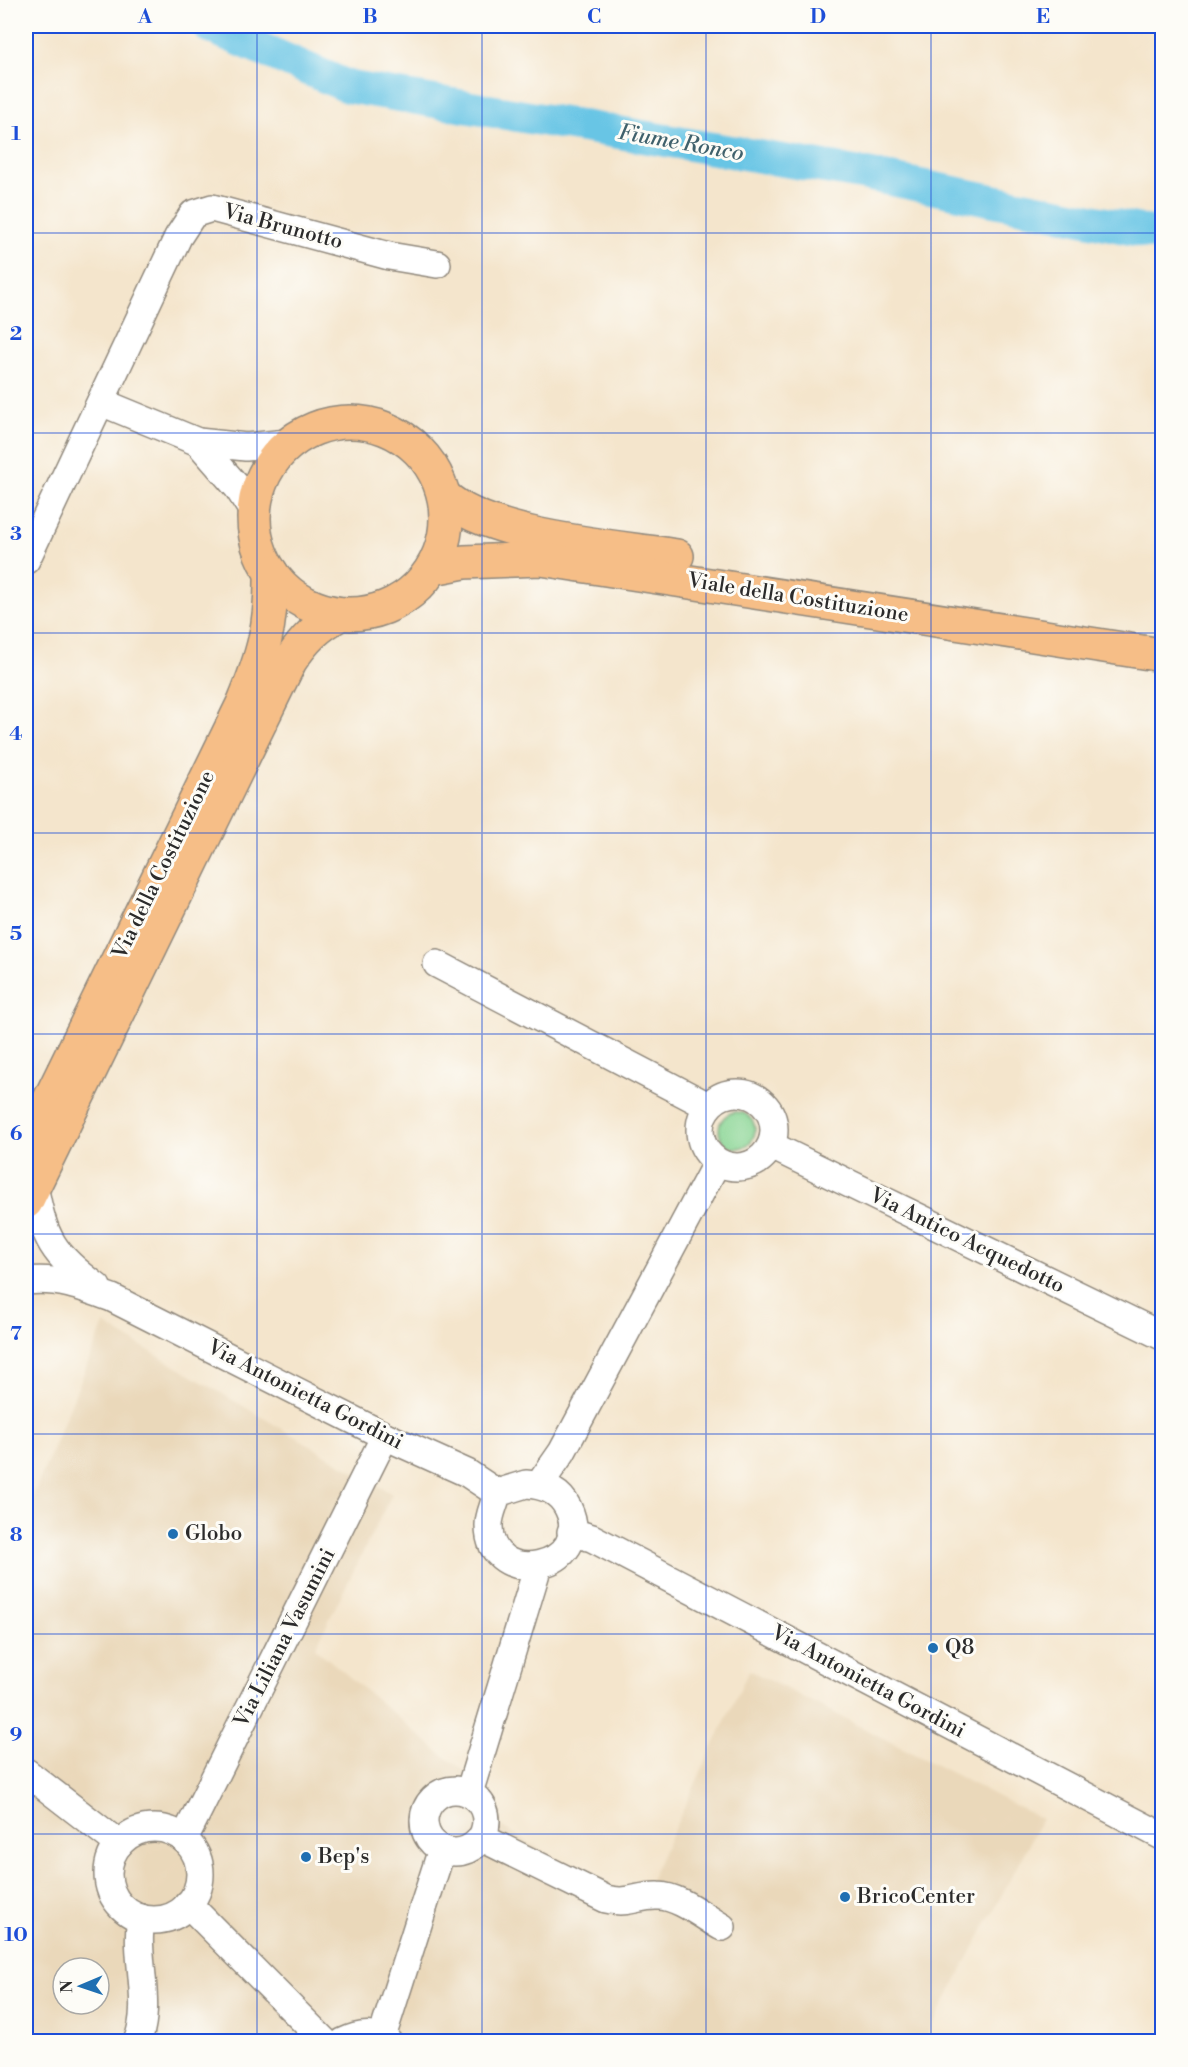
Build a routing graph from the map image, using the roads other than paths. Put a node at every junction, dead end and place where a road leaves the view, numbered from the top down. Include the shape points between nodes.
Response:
1 (437, 264) dead end
2 (101, 402) junction
3 (198, 442) junction
4 (289, 443) junction
5 (445, 497) junction
6 (254, 513) junction
7 (26, 560) edge
8 (433, 568) junction
9 (271, 572) junction
10 (340, 614) junction
11 (1162, 631) edge
12 (1162, 654) edge
13 (437, 964) dead end
14 (708, 1106) junction
15 (772, 1146) junction
16 (26, 1148) edge
17 (717, 1162) junction
18 (30, 1193) edge
19 (26, 1281) edge
20 (112, 1298) junction
21 (1162, 1336) edge
22 (386, 1436) junction
23 (539, 1485) junction
24 (497, 1494) junction
25 (571, 1532) junction
26 (538, 1566) junction
27 (26, 1772) edge
28 (469, 1792) junction
29 (1162, 1836) edge
30 (482, 1838) junction
31 (184, 1839) junction
32 (119, 1844) junction
33 (442, 1849) junction
34 (188, 1904) junction
35 (141, 1918) junction
36 (722, 1927) dead end
37 (385, 2039) edge
38 (137, 2042) edge
39 (325, 2042) edge
40 (343, 2042) edge

1 - 2 street, Via Brunotto via 389,256 212,208 193,214 178,237
2 - 3 street
2 - 7 street, Via Brunotto
3 - 4 street via 246,447
3 - 6 street
4 - 5 main road via 333,423 350,421 382,426 422,453
4 - 6 main road via 264,475
5 - 8 main road via 446,534
5 - 11 main road, Viale della Costituzione via 477,516 536,534
6 - 9 main road via 257,544
8 - 10 main road via 412,592 386,608
8 - 12 main road, Viale della Costituzione via 464,562 541,559
9 - 10 main road via 308,605
9 - 16 main road, Via della Costituzione via 268,632 243,704
10 - 18 main road, Via della Costituzione via 304,639 290,661
13 - 14 street
14 - 15 street via 717,1098 740,1093 762,1102 774,1122
14 - 17 street via 700,1136 707,1154
15 - 17 street via 765,1157 742,1168
15 - 21 street, Via Antico Acquedotto
17 - 23 street via 562,1452
18 - 20 street, Via Antonietta Gordini via 43,1230 58,1252
19 - 20 street, Via Antonietta Gordini via 70,1282
20 - 22 street, Via Antonietta Gordini
22 - 24 street, Via Antonietta Gordini via 467,1473
22 - 31 street, Via Liliana Vasumini
23 - 24 street via 526,1484
23 - 25 street via 561,1497 571,1520
24 - 26 street via 489,1525 494,1545 517,1565
25 - 26 street via 562,1552
25 - 29 street, Via Antonietta Gordini via 592,1538
26 - 28 street
27 - 32 street
28 - 30 street via 478,1799 486,1818
28 - 33 street via 450,1790 427,1807 427,1836
30 - 33 street via 468,1850
30 - 36 street via 606,1899 621,1903 657,1895 671,1898
31 - 32 street via 165,1830 143,1829
31 - 34 street via 199,1864 200,1878
32 - 35 street via 111,1858 110,1888 128,1912
33 - 37 street
34 - 35 street via 167,1918
34 - 39 street
35 - 38 street via 138,1935 143,2008
37 - 40 street via 369,2034

